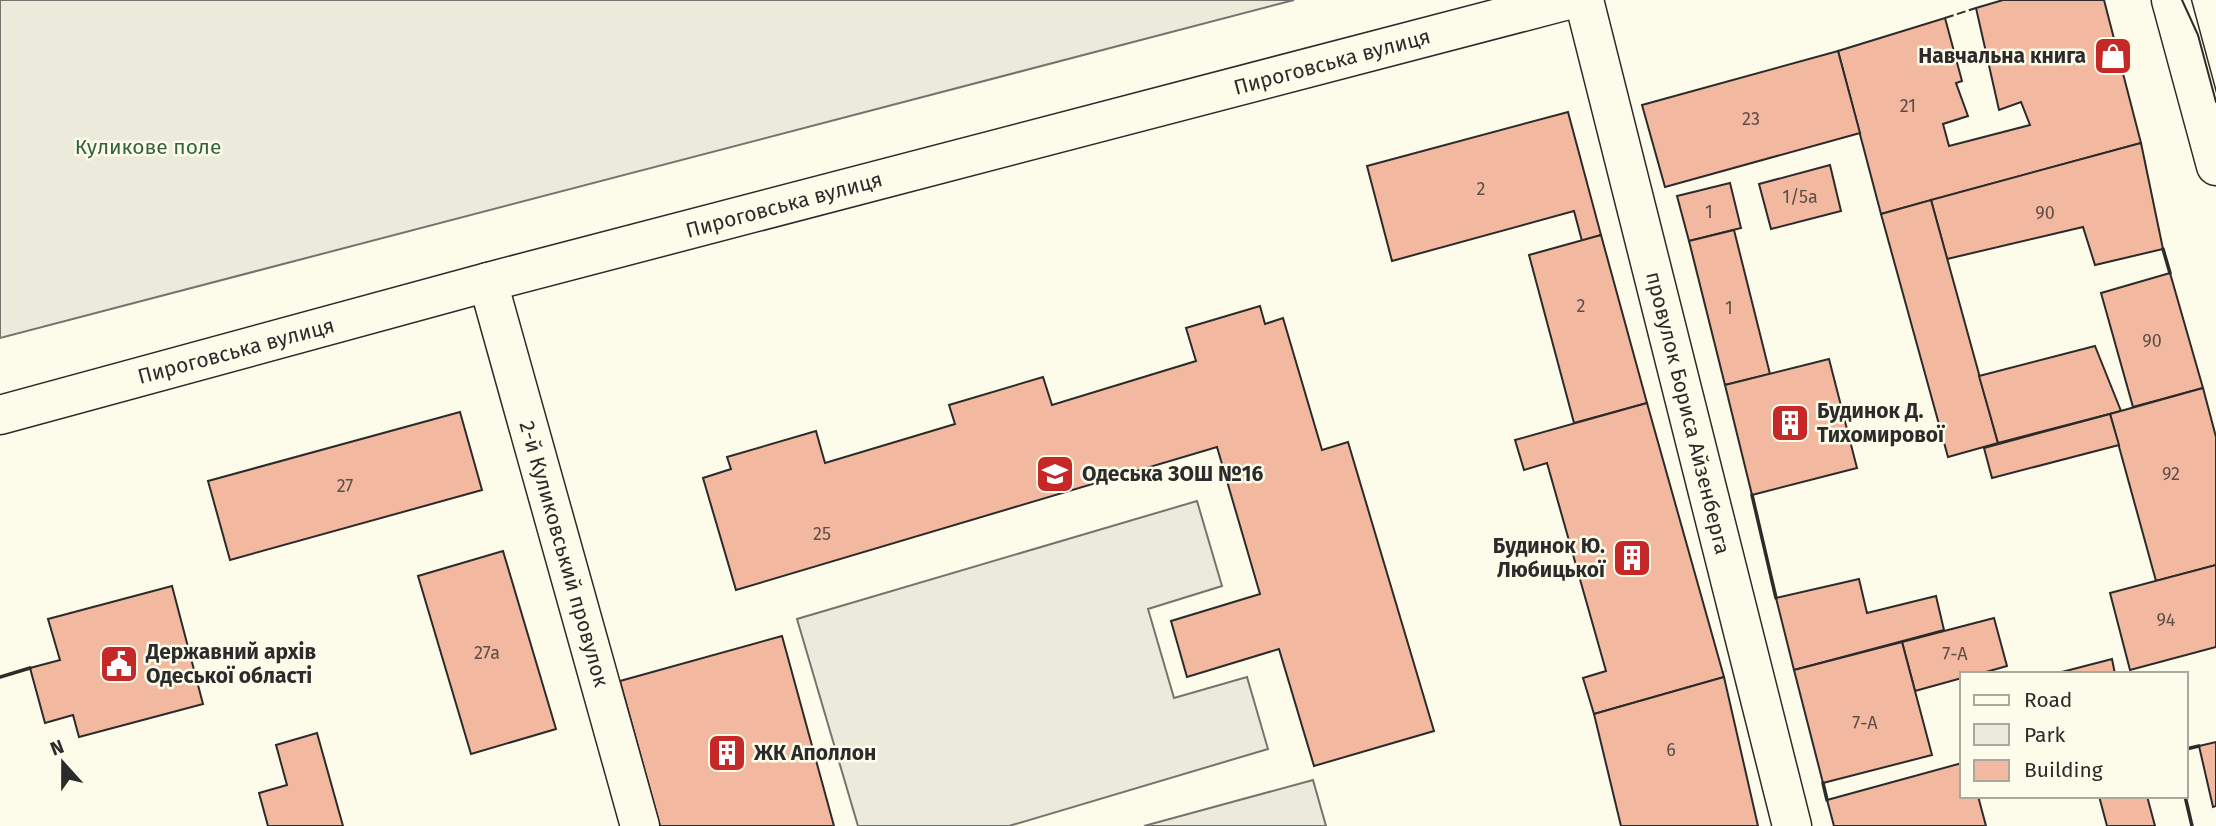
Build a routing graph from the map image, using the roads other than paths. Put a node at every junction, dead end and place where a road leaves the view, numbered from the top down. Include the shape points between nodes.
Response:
1 (1569, 0) edge
2 (1584, 0) edge
3 (2171, 0) edge
4 (2216, 166) edge
5 (488, 282) junction
6 (0, 415) edge
7 (640, 826) edge
8 (1792, 826) edge

1 - 5 main road, Пироговська вулиця
2 - 8 main road, провулок Бориса Айзенберга
3 - 4 main road
5 - 6 main road, Пироговська вулиця
5 - 7 main road, 2-й Куликовський провулок

